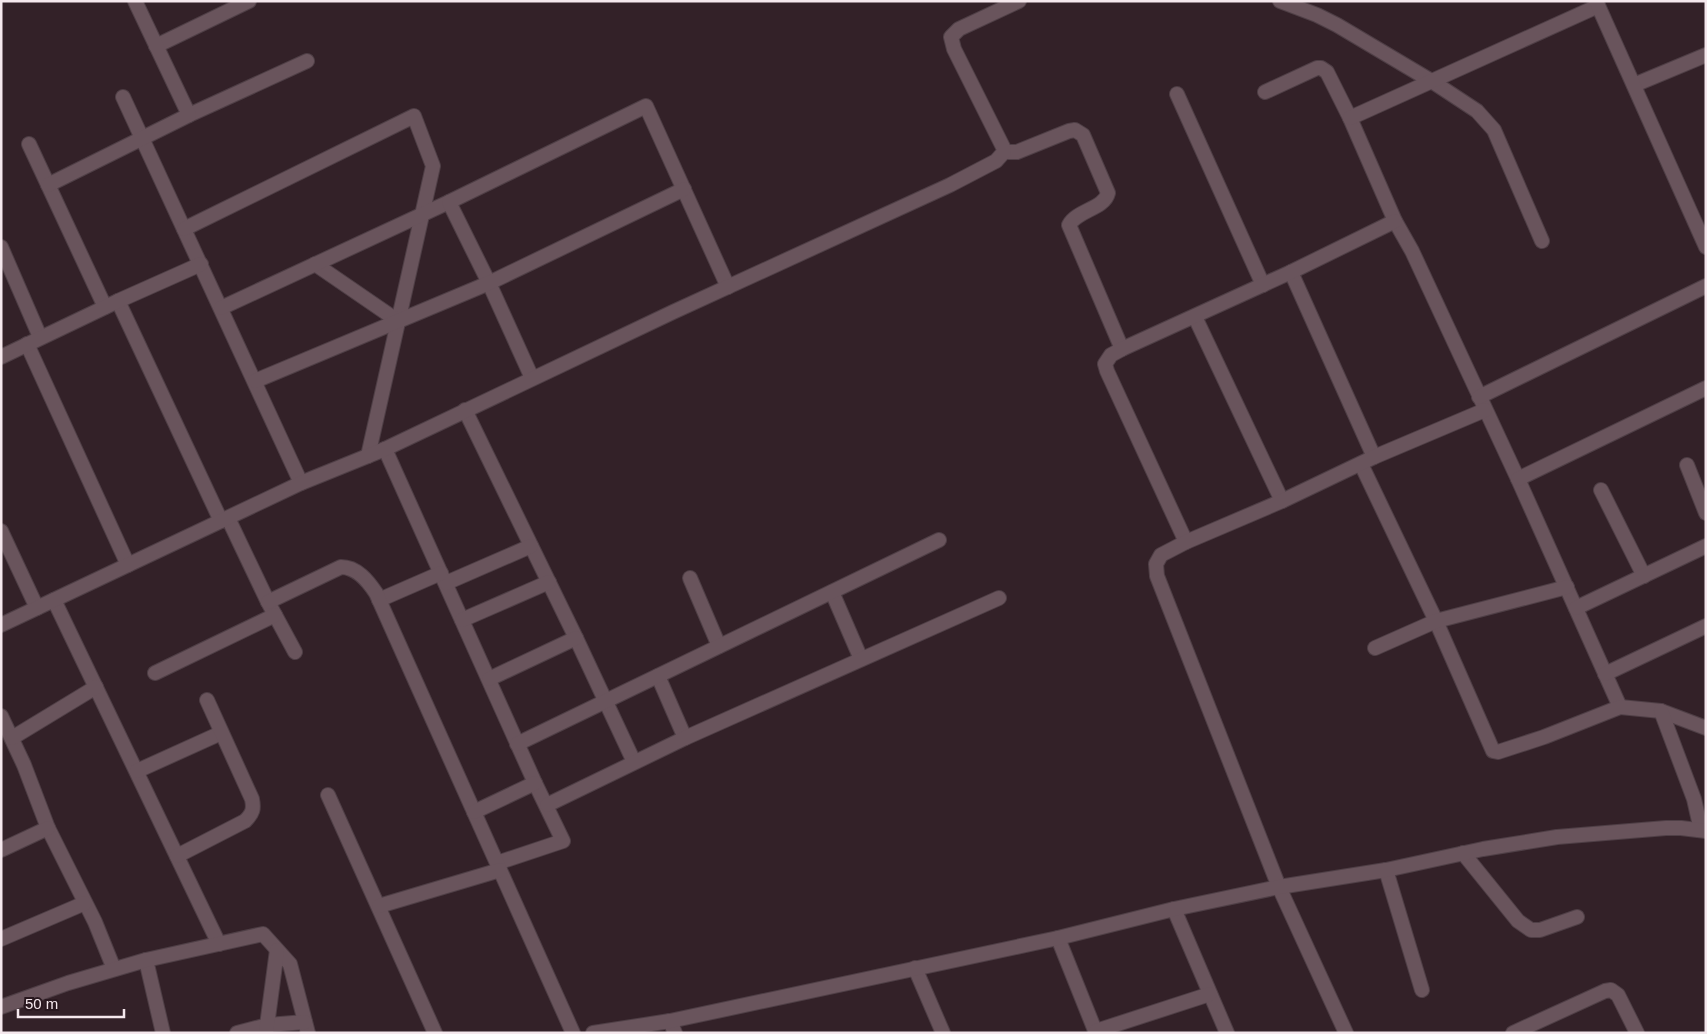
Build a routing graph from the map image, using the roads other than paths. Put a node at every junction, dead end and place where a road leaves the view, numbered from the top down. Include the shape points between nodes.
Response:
1 (135, 1) edge
2 (250, 1) edge
3 (1019, 1) edge
4 (1282, 2) edge
5 (1597, 4) edge
6 (156, 46) junction
7 (1706, 54) edge
8 (307, 61) dead end
9 (1433, 82) junction
10 (1634, 85) junction
11 (1265, 92) dead end
12 (1177, 94) dead end
13 (123, 97) dead end
14 (189, 115) junction
15 (1350, 118) junction
16 (143, 138) junction
17 (29, 144) dead end
18 (1004, 152) junction
19 (48, 185) junction
20 (684, 189) junction
21 (449, 202) junction
22 (422, 214) junction
23 (1395, 222) junction
24 (184, 229) junction
25 (1704, 239) edge
26 (1542, 241) dead end
27 (1, 247) edge
28 (201, 264) junction
29 (315, 264) junction
30 (6, 272) edge
31 (1291, 272) junction
32 (489, 283) junction
33 (1263, 285) junction
34 (1706, 286) edge
35 (728, 287) junction
36 (118, 301) junction
37 (105, 307) junction
38 (221, 308) junction
39 (1195, 317) junction
40 (398, 322) junction
41 (40, 337) junction
42 (27, 344) junction
43 (1122, 349) junction
44 (1, 357) edge
45 (532, 378) junction
46 (255, 381) junction
47 (1706, 388) edge
48 (1479, 397) junction
49 (465, 410) junction
50 (1485, 410) junction
51 (385, 449) junction
52 (368, 456) junction
53 (1374, 458) junction
54 (1361, 464) junction
55 (1687, 465) dead end
56 (1518, 479) junction
57 (301, 483) junction
58 (1601, 490) dead end
59 (1282, 501) junction
60 (1706, 513) edge
61 (224, 519) junction
62 (1, 531) edge
63 (939, 540) dead end
64 (1186, 542) junction
65 (531, 546) junction
66 (1706, 546) edge
67 (128, 565) junction
68 (1644, 576) junction
69 (444, 578) junction
70 (690, 578) dead end
71 (549, 582) junction
72 (1567, 587) junction
73 (832, 592) junction
74 (999, 598) dead end
75 (54, 600) junction
76 (379, 600) junction
77 (268, 602) junction
78 (38, 608) junction
79 (1576, 608) junction
80 (275, 615) junction
81 (462, 620) junction
82 (1436, 621) junction
83 (1, 625) edge
84 (1706, 626) edge
85 (576, 638) junction
86 (719, 646) junction
87 (1375, 648) dead end
88 (295, 652) dead end
89 (861, 659) junction
90 (155, 672) dead end
91 (1605, 674) junction
92 (658, 676) junction
93 (489, 679) junction
94 (96, 686) junction
95 (208, 700) dead end
96 (606, 701) junction
97 (1620, 707) junction
98 (1661, 711) junction
99 (1, 716) edge
100 (1706, 728) edge
101 (221, 732) junction
102 (12, 738) junction
103 (684, 738) junction
104 (517, 744) junction
105 (634, 762) junction
106 (137, 771) junction
107 (535, 783) junction
108 (328, 794) dead end
109 (547, 806) junction
110 (474, 812) junction
111 (48, 828) junction
112 (1703, 831) edge
113 (1, 850) edge
114 (1464, 853) junction
115 (177, 856) junction
116 (498, 866) junction
117 (1386, 870) junction
118 (1279, 887) junction
119 (85, 903) junction
120 (379, 906) junction
121 (1174, 908) junction
122 (1577, 916) dead end
123 (1058, 938) junction
124 (1, 939) edge
125 (219, 944) junction
126 (277, 950) junction
127 (146, 960) junction
128 (915, 968) junction
129 (114, 969) junction
130 (1422, 990) dead end
131 (1210, 994) junction
132 (1, 1007) edge
133 (306, 1027) edge
134 (673, 1027) edge
135 (267, 1029) edge
136 (1096, 1032) edge
137 (163, 1033) edge
138 (237, 1033) edge
139 (436, 1033) edge
140 (573, 1033) edge
141 (593, 1033) edge
142 (943, 1033) edge
143 (1227, 1033) edge
144 (1346, 1033) edge
145 (1513, 1033) edge
146 (1637, 1033) edge

1 - 6 street
2 - 6 street
3 - 18 street via 959,29 951,37
4 - 9 street via 1337,25
5 - 9 street
5 - 10 street
6 - 14 street
7 - 10 street
8 - 14 street
9 - 15 street
9 - 26 street via 1477,111 1494,130
10 - 25 street
11 - 15 street via 1321,68 1327,72
12 - 33 street
13 - 16 street
14 - 16 street
15 - 23 street
16 - 19 street
16 - 24 street
17 - 19 street
18 - 35 street via 996,161 950,185
18 - 43 street via 1017,152 1069,131 1075,130 1083,135 1108,193 1103,201 1075,217 1069,225
19 - 37 street
20 - 21 street via 646,106
20 - 32 street
20 - 35 street
21 - 22 street
21 - 32 street
22 - 24 street via 433,166 414,116
22 - 29 street
22 - 40 street
23 - 31 street
23 - 48 street via 1412,251
24 - 28 street
27 - 30 street
28 - 36 street
28 - 38 street
29 - 38 street
29 - 40 street
30 - 41 street
31 - 33 street
31 - 53 street
32 - 40 street
32 - 45 street
33 - 39 street
34 - 48 street
35 - 45 street
36 - 37 street
36 - 61 street
37 - 41 street
38 - 46 street
39 - 43 street
39 - 59 street
40 - 46 street
40 - 52 street
41 - 42 street
42 - 44 street
42 - 67 street
43 - 64 street via 1111,355 1105,364
45 - 49 street
46 - 57 street
47 - 56 street
48 - 50 street
49 - 51 street
49 - 65 street
50 - 53 street
50 - 56 street
51 - 52 street
51 - 69 street
52 - 57 street
53 - 54 street
54 - 59 street
54 - 82 street
55 - 60 street
56 - 72 street
57 - 61 street
58 - 68 street
59 - 64 street
61 - 67 street
61 - 77 street
62 - 78 street
63 - 73 street
64 - 118 street via 1161,555 1156,564 1157,576
65 - 69 street
65 - 71 street
66 - 68 street
67 - 75 street
68 - 79 street
69 - 76 street
69 - 81 street
70 - 86 street
71 - 81 street
71 - 85 street
72 - 79 street
72 - 82 street
73 - 86 street
73 - 89 street
74 - 89 street
75 - 78 street
75 - 94 street
76 - 77 street via 371,585 358,572 347,567 332,570
76 - 110 street
77 - 80 street
78 - 83 street
79 - 91 street
80 - 88 street
80 - 90 street
81 - 93 street
82 - 87 street
82 - 97 street via 1493,751 1544,737
84 - 91 street
85 - 93 street
85 - 96 street
86 - 92 street
89 - 103 street
91 - 97 street
92 - 96 street
92 - 103 street
93 - 104 street
94 - 102 street
94 - 106 street
95 - 101 street
96 - 104 street
96 - 105 street
97 - 98 street
98 - 100 street
98 - 112 street
99 - 102 street
101 - 106 street
101 - 115 street via 252,799 252,814 245,821
102 - 111 street
103 - 105 street
104 - 107 street
105 - 109 street
106 - 115 street
107 - 109 street
107 - 110 street
108 - 120 street
109 - 116 street via 563,841
110 - 116 street
111 - 113 street
111 - 119 street
112 - 114 street via 1666,828 1557,837
114 - 117 street
114 - 122 street via 1518,920 1530,930 1540,930
115 - 125 street
116 - 120 street
116 - 140 street
117 - 118 street
117 - 130 street
118 - 121 street
118 - 144 street
119 - 124 street
119 - 129 street
120 - 139 street
121 - 123 street
121 - 131 street
123 - 128 street
123 - 136 street
125 - 126 street via 263,934
125 - 127 street
126 - 133 street via 290,964
126 - 135 street
127 - 129 street
127 - 137 street
128 - 134 street
128 - 142 street
129 - 132 street
131 - 136 street
131 - 143 street
133 - 135 street
134 - 141 street
135 - 138 street
145 - 146 street via 1611,990 1618,995

